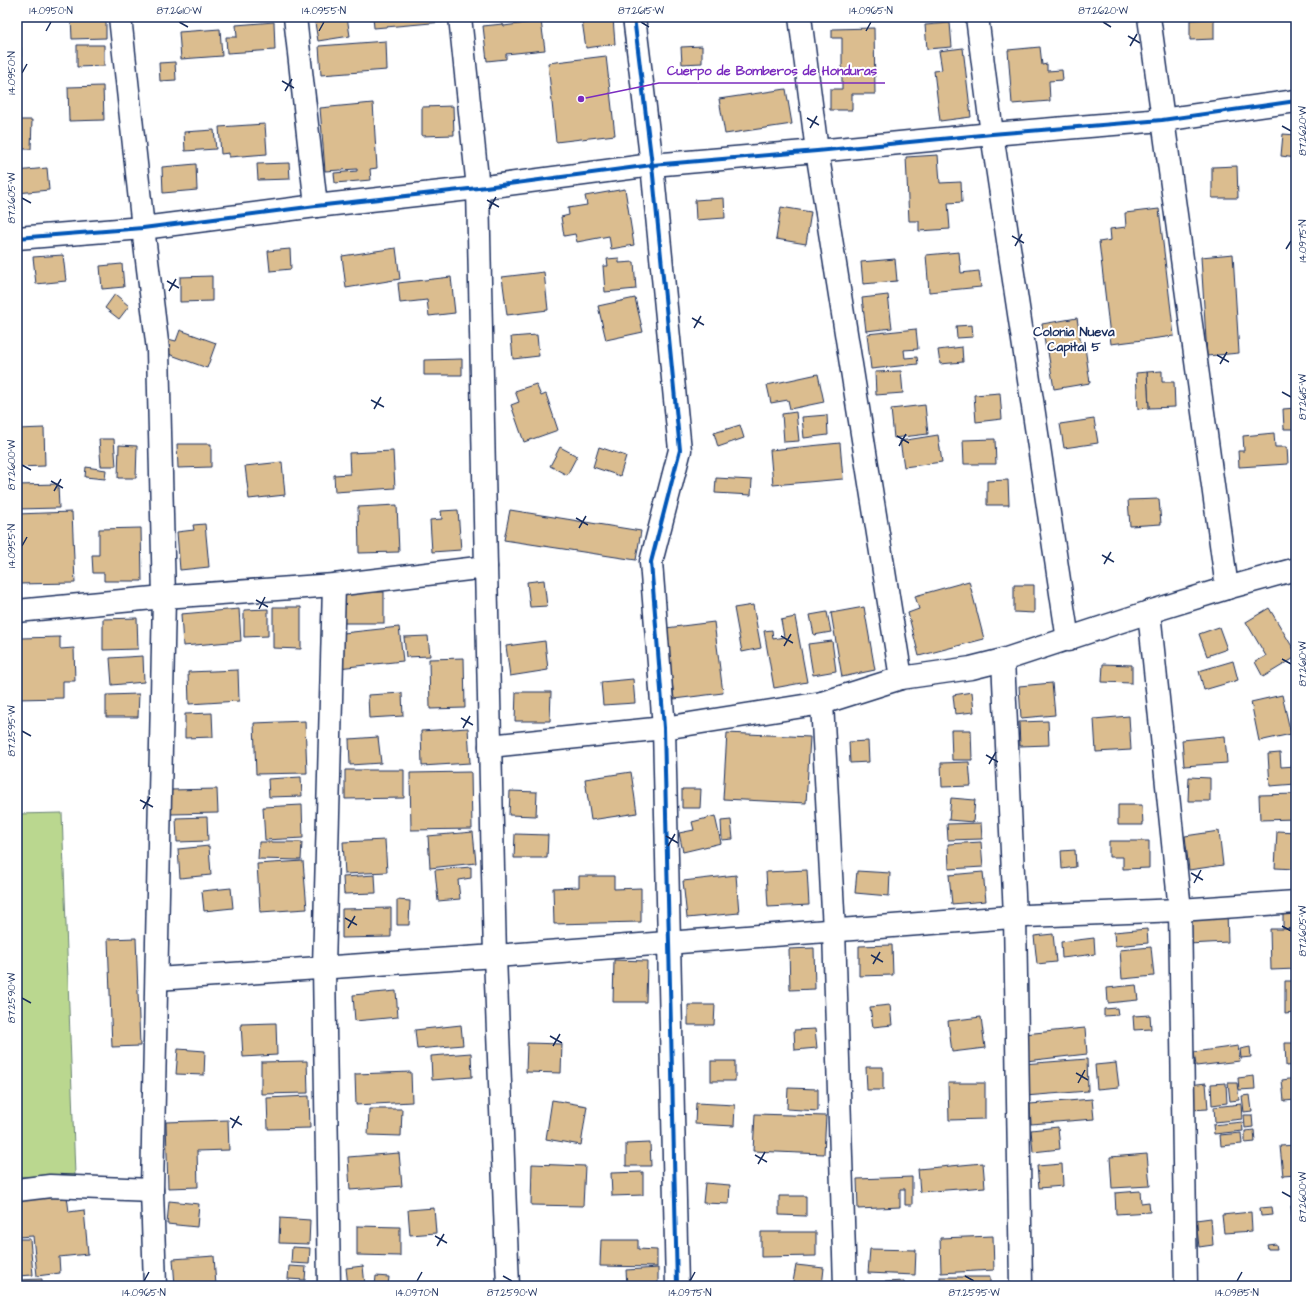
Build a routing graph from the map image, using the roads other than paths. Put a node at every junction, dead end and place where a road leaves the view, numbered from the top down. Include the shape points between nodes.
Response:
1 (120, 17) edge
2 (295, 17) edge
3 (460, 17) edge
4 (634, 17) edge
5 (800, 17) edge
6 (977, 17) edge
7 (1149, 17) edge
8 (1296, 101) edge
9 (1162, 120) junction
10 (992, 134) junction
11 (817, 151) junction
12 (652, 165) junction
13 (478, 188) junction
14 (316, 206) junction
15 (143, 228) junction
16 (17, 238) edge
17 (486, 567) junction
18 (1296, 569) edge
19 (334, 585) junction
20 (1227, 588) junction
21 (164, 597) junction
22 (17, 611) edge
23 (1149, 612) junction
24 (1068, 640) junction
25 (1003, 660) junction
26 (901, 678) junction
27 (822, 703) junction
28 (664, 728) junction
29 (490, 746) junction
30 (1296, 902) edge
31 (1180, 910) junction
32 (1015, 916) junction
33 (834, 930) junction
34 (670, 942) junction
35 (495, 956) junction
36 (324, 967) junction
37 (157, 979) junction
38 (17, 1190) edge
39 (152, 1190) junction
40 (155, 1286) edge
41 (329, 1286) edge
42 (508, 1286) edge
43 (677, 1286) edge
44 (845, 1286) edge
45 (1021, 1286) edge
46 (1186, 1286) edge

1 - 15 street
2 - 14 street
3 - 13 street
4 - 12 street
5 - 11 street
6 - 10 street
7 - 9 street
8 - 9 street
9 - 10 street
9 - 20 street
10 - 11 street
10 - 24 street
11 - 12 street
11 - 26 street
12 - 13 street
12 - 28 street via 680,450 651,562
13 - 14 street
13 - 17 street
14 - 15 street
15 - 16 street
15 - 21 street via 158,350
17 - 19 street
17 - 29 street
18 - 20 street
19 - 21 street
19 - 36 street
20 - 23 street
21 - 22 street
21 - 37 street
23 - 24 street
23 - 31 street
24 - 25 street
25 - 26 street via 971,668
25 - 32 street
26 - 27 street
27 - 28 street
27 - 33 street
28 - 29 street
28 - 34 street
29 - 35 street
30 - 31 street
31 - 32 street
31 - 46 street
32 - 33 street
32 - 45 street
33 - 34 street
33 - 44 street
34 - 35 street
34 - 43 street
35 - 36 street
35 - 42 street
36 - 37 street
36 - 41 street
37 - 39 street
38 - 39 street via 50,1186
39 - 40 street

